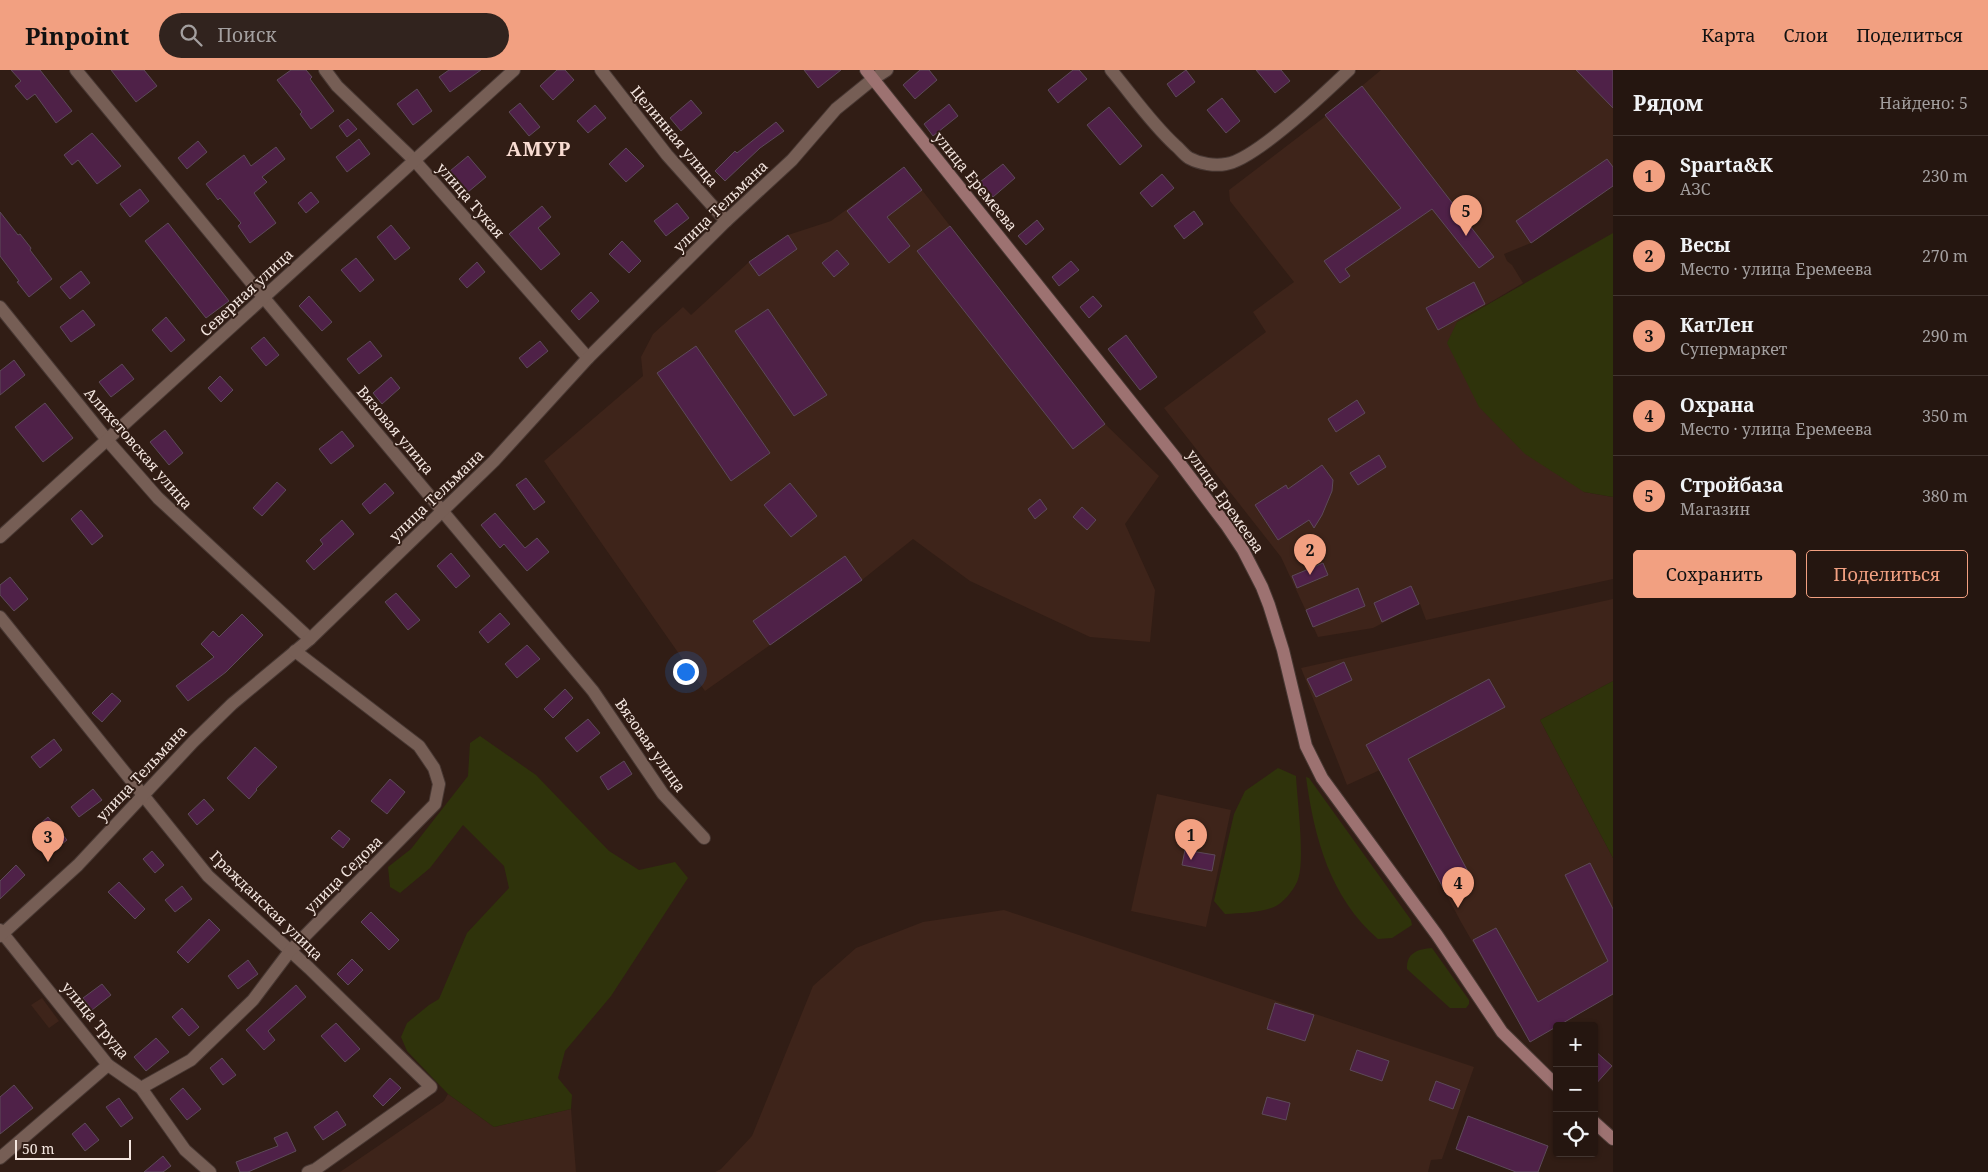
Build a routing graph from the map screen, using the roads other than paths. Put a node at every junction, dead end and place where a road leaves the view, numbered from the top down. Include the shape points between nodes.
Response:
1 (76, 70) edge
2 (325, 70) edge
3 (514, 70) edge
4 (601, 70) edge
5 (887, 70) edge
6 (1111, 70) edge
7 (1350, 70) edge
8 (870, 74) edge
9 (415, 161) junction
10 (726, 221) junction
11 (264, 298) junction
12 (0, 307) edge
13 (588, 358) junction
14 (108, 441) junction
15 (443, 511) junction
16 (0, 537) edge
17 (0, 616) edge
18 (310, 638) junction
19 (295, 651) junction
20 (144, 794) junction
21 (704, 838) dead end
22 (1, 933) edge
23 (290, 951) junction
24 (108, 1065) junction
25 (1553, 1082) edge
26 (141, 1088) junction
27 (1598, 1125) edge
28 (1613, 1138) edge
29 (0, 1158) edge
30 (210, 1172) edge
31 (308, 1172) edge

1 - 11 street, Вязовая улица
2 - 9 street, улица Тукая via 337,86
3 - 9 street, Северная улица
4 - 10 street, Целинная улица via 667,156
5 - 8 street, улица Тельмана
6 - 7 street via 1188,158 1206,164 1227,164 1243,158
8 - 10 street, улица Тельмана via 792,160
8 - 25 street, улица Еремеева via 1176,457 1227,526 1256,575 1269,605 1312,762 1437,935 1502,1032
9 - 11 street, Северная улица
9 - 13 street, улица Тукая
10 - 13 street, улица Тельмана
11 - 14 street, Северная улица
11 - 15 street, Вязовая улица
12 - 14 street, Алихетовская улица
13 - 15 street, улица Тельмана via 494,461
14 - 16 street, Северная улица
14 - 18 street, Алихетовская улица via 158,498
15 - 18 street, улица Тельмана
15 - 21 street, Вязовая улица via 593,691 663,794
17 - 20 street, Гражданская улица
18 - 19 street, улица Тельмана
19 - 20 street, улица Тельмана via 232,704
19 - 23 street, улица Седова via 418,746 434,768 439,784 435,804
20 - 22 street, улица Тельмана via 78,865
20 - 23 street, Гражданская улица via 208,876
22 - 24 street, улица Труда
23 - 26 street, улица Седова via 253,1000 191,1060
23 - 31 street, Гражданская улица via 431,1087 316,1170
24 - 26 street, улица Труда
24 - 29 street
26 - 30 street, улица Труда via 185,1150
27 - 28 street

